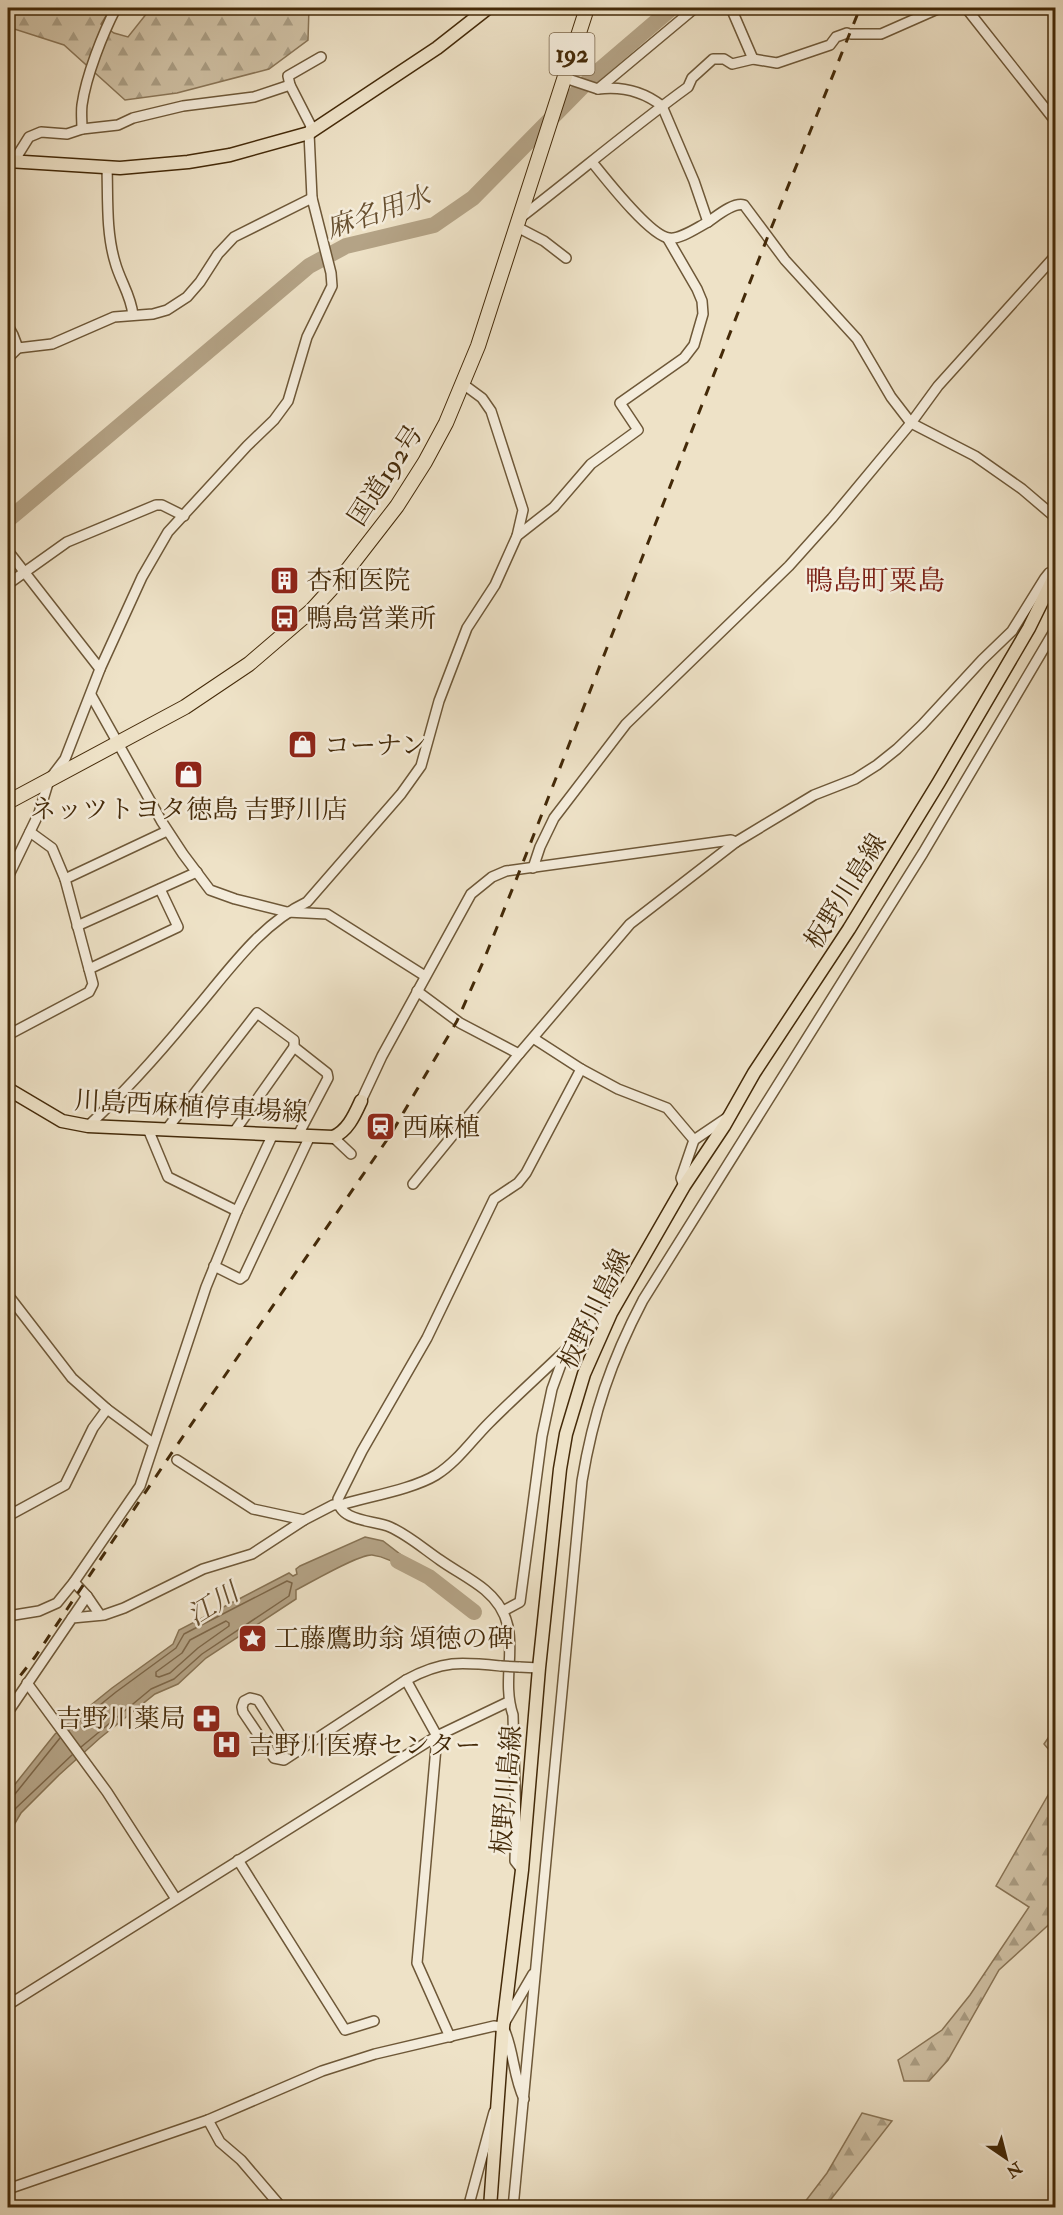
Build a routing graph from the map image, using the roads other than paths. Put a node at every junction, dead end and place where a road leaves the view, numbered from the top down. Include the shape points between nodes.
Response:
1 (116, 8) edge
2 (488, 8) edge
3 (587, 8) edge
4 (695, 8) edge
5 (731, 8) edge
6 (940, 8) edge
7 (966, 8) edge
8 (321, 57) dead end
9 (753, 59) junction
10 (571, 80) junction
11 (290, 85) junction
12 (596, 88) junction
13 (662, 106) junction
14 (1056, 122) edge
15 (82, 129) junction
16 (309, 133) junction
17 (10, 161) edge
18 (592, 162) junction
19 (107, 167) junction
20 (312, 198) junction
21 (519, 222) junction
22 (708, 222) junction
23 (668, 238) junction
24 (1056, 255) edge
25 (566, 258) dead end
26 (133, 315) junction
27 (8, 326) edge
28 (18, 348) junction
29 (8, 358) edge
30 (463, 384) junction
31 (910, 423) junction
32 (184, 516) junction
33 (1056, 518) edge
34 (517, 536) junction
35 (8, 551) edge
36 (25, 573) junction
37 (1055, 575) edge
38 (8, 584) edge
39 (1056, 628) edge
40 (100, 669) junction
41 (91, 695) junction
42 (119, 743) junction
43 (49, 780) junction
44 (8, 802) edge
45 (168, 831) junction
46 (30, 832) junction
47 (736, 842) junction
48 (533, 868) junction
49 (197, 872) junction
50 (8, 878) edge
51 (65, 879) junction
52 (160, 889) junction
53 (287, 912) junction
54 (77, 926) junction
55 (89, 969) junction
56 (425, 976) junction
57 (417, 991) junction
58 (8, 1035) edge
59 (533, 1038) junction
60 (294, 1047) junction
61 (519, 1054) junction
62 (581, 1070) junction
63 (8, 1089) edge
64 (362, 1101) joint
65 (730, 1116) junction
66 (88, 1126) junction
67 (148, 1129) junction
68 (166, 1130) junction
69 (234, 1132) junction
70 (273, 1134) junction
71 (304, 1135) junction
72 (333, 1137) junction
73 (694, 1140) junction
74 (351, 1154) dead end
75 (413, 1184) dead end
76 (684, 1186) junction
77 (237, 1211) junction
78 (214, 1266) junction
79 (8, 1295) edge
80 (611, 1313) junction
81 (564, 1353) junction
82 (107, 1409) junction
83 (153, 1443) junction
84 (177, 1460) dead end
85 (338, 1504) junction
86 (8, 1516) edge
87 (304, 1520) junction
88 (74, 1582) junction
89 (87, 1596) junction
90 (503, 1611) junction
91 (100, 1615) junction
92 (8, 1616) edge
93 (72, 1618) junction
94 (539, 1668) junction
95 (406, 1680) junction
96 (27, 1683) junction
97 (508, 1702) junction
98 (8, 1712) edge
99 (437, 1736) junction
100 (298, 1749) junction
101 (238, 1860) junction
102 (522, 1870) junction
103 (176, 1899) junction
104 (536, 1970) junction
105 (8, 2005) edge
106 (374, 2021) dead end
107 (503, 2027) junction
108 (450, 2037) junction
109 (524, 2099) junction
110 (498, 2106) junction
111 (208, 2120) junction
112 (8, 2189) edge
113 (282, 2208) edge
114 (468, 2208) edge
115 (490, 2208) edge
116 (513, 2208) edge

1 - 15 street via 89,80 82,106
2 - 16 main road via 437,48
3 - 10 highway, 国道192号 / 192
4 - 12 street
5 - 9 street
6 - 9 street via 881,34 836,36 830,45 777,63
7 - 14 street
8 - 11 street via 288,76
9 - 13 street via 732,64 712,59 688,87
10 - 12 street
10 - 21 highway, 国道192号 / 192 via 557,101
11 - 15 street via 254,97 183,106 118,125
11 - 16 street via 311,126
12 - 13 street via 628,89
13 - 18 street
13 - 22 street
15 - 17 street via 67,134 41,132 29,137
16 - 19 main road via 220,157
16 - 20 street
17 - 19 main road
18 - 21 street
18 - 23 street via 629,206
19 - 26 street via 110,236
20 - 26 street via 234,237 187,297 167,310
20 - 32 street via 332,286 307,337 288,401
21 - 25 street
21 - 30 highway, 国道192号 / 192
22 - 23 street
22 - 31 street via 740,203 744,205 785,260 857,339
23 - 34 street via 702,302 703,314 694,345 684,358 620,403 638,430 591,464 554,507
24 - 31 street via 938,386
26 - 28 street via 107,319 52,344
27 - 28 street
28 - 29 street
30 - 34 street via 482,398 491,411 523,510
30 - 42 highway, 国道192号 / 192 via 425,462 397,507 312,610 216,688
31 - 33 street via 975,456
31 - 48 street via 789,567 626,724 554,818
32 - 36 street via 156,505 67,542
32 - 40 street via 168,532 142,577
34 - 53 street via 495,585 467,628 439,701 422,766 307,902
35 - 36 street
36 - 38 street
36 - 40 street
37 - 47 street via 1049,573 1045,578 1003,642 890,754 855,779 814,795
37 - 65 main road, 板野川島線 via 1029,628 939,782
39 - 104 street via 923,853 643,1300 614,1363 599,1402 582,1481
40 - 41 street
41 - 42 street
41 - 43 street via 65,759
42 - 43 highway, 国道192号 / 192
42 - 45 street
43 - 44 highway, 国道192号 / 192
43 - 46 street
45 - 49 street
45 - 51 street
46 - 50 street
46 - 51 street via 52,848
47 - 48 street
47 - 59 street via 630,924
48 - 56 street via 500,873 471,894
49 - 52 street
49 - 53 street via 210,890
51 - 54 street
52 - 54 street
52 - 55 street via 177,927
53 - 56 street via 327,914
53 - 66 street via 261,933 157,1055
54 - 55 street
55 - 58 street via 93,984 89,993
56 - 57 street
57 - 61 street via 451,1018
57 - 64 street
59 - 61 street
59 - 62 street
60 - 68 street via 294,1040 257,1013
60 - 69 street
60 - 71 street via 327,1073 328,1078
61 - 75 street
62 - 73 street via 667,1108
62 - 85 street via 526,1173 494,1198 427,1338 362,1451
63 - 66 main road, 川島西麻植停車場線 via 62,1121
64 - 72 main road, 川島西麻植停車場線 via 353,1118
65 - 73 street
65 - 76 main road, 板野川島線
66 - 67 main road, 川島西麻植停車場線
67 - 68 main road, 川島西麻植停車場線
67 - 77 street via 168,1177
68 - 69 main road, 川島西麻植停車場線
69 - 70 main road, 川島西麻植停車場線
70 - 71 main road, 川島西麻植停車場線
70 - 77 street
71 - 72 main road, 川島西麻植停車場線
71 - 78 street via 244,1276 240,1279
72 - 74 street
73 - 76 street via 681,1178
76 - 80 main road, 板野川島線
77 - 78 street
78 - 83 street
79 - 82 street via 72,1378
80 - 81 street via 605,1311
80 - 94 main road, 板野川島線 via 584,1374 566,1434
81 - 85 street via 436,1475
81 - 90 street via 542,1436 519,1602
82 - 83 street
82 - 86 street via 93,1428 65,1485
83 - 88 street via 140,1486
84 - 87 street via 253,1509
85 - 87 street
85 - 90 street via 348,1515 391,1527 405,1536 486,1591
87 - 91 street via 252,1554 202,1569 124,1608
88 - 89 street
88 - 92 street via 57,1603 39,1611
89 - 91 street
89 - 93 street
90 - 97 street via 511,1636
91 - 93 street
93 - 96 street
94 - 95 street, bridge via 471,1663 427,1669
94 - 102 main road, 板野川島線
95 - 99 street
95 - 100 street
96 - 98 street
96 - 103 street via 86,1762
97 - 99 street
97 - 102 street via 513,1714 514,1861
99 - 101 street
99 - 108 street via 417,1963
100 - 100 street via 284,1760 274,1758 243,1712 244,1701 258,1700 286,1744
101 - 103 street
101 - 106 street via 345,2030
102 - 107 main road, 板野川島線
103 - 105 street
104 - 107 street
104 - 109 street
107 - 108 street
107 - 109 street
107 - 110 main road, 板野川島線
108 - 111 street via 322,2071
109 - 116 street
110 - 114 street via 492,2115
110 - 115 main road, 板野川島線
111 - 112 street
111 - 113 street via 220,2142

